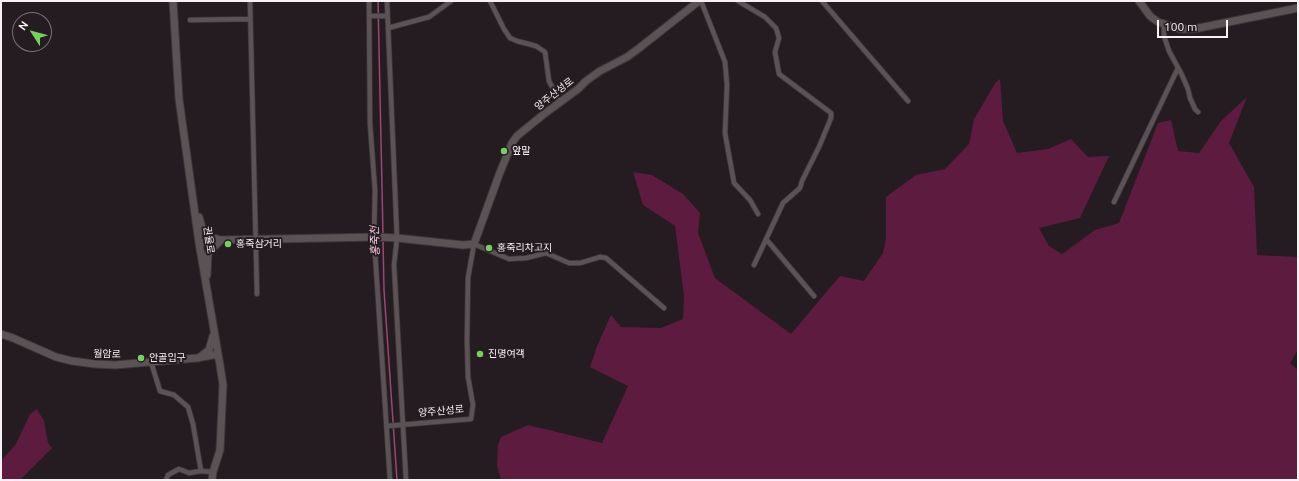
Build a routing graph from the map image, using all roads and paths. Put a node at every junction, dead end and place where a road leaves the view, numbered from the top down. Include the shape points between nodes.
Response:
1 (173, 1) edge
2 (250, 1) edge
3 (369, 1) edge
4 (387, 1) edge
5 (451, 1) edge
6 (490, 1) edge
7 (700, 1) edge
8 (738, 1) edge
9 (822, 1) edge
10 (1139, 1) edge
11 (1298, 8) edge
12 (369, 16) junction
13 (387, 16) junction
14 (250, 19) junction
15 (190, 20) dead end
16 (1164, 25) junction
17 (388, 28) junction
18 (1178, 68) junction
19 (908, 101) dead end
20 (560, 102) junction
21 (1198, 112) dead end
22 (1114, 202) dead end
23 (194, 205) junction
24 (758, 214) dead end
25 (376, 237) junction
26 (397, 238) junction
27 (256, 239) junction
28 (766, 239) junction
29 (221, 240) junction
30 (199, 243) junction
31 (474, 244) junction
32 (754, 265) dead end
33 (206, 287) junction
34 (258, 294) dead end
35 (814, 296) dead end
36 (664, 308) dead end
37 (214, 332) junction
38 (1, 334) edge
39 (218, 354) junction
40 (197, 358) junction
41 (151, 362) junction
42 (220, 366) junction
43 (404, 424) junction
44 (387, 426) junction
45 (201, 471) junction
46 (213, 472) junction
47 (166, 480) edge
48 (212, 480) edge
49 (390, 480) edge
50 (406, 480) edge

1 - 23 street, 권율로 via 178,99
2 - 14 street
3 - 12 street
4 - 13 street
5 - 17 street via 429,17
6 - 20 street via 510,38 536,46 545,52 549,81
7 - 20 street, 양주산성로 via 638,50 600,71
7 - 24 street via 725,62 725,133 734,183 750,200
8 - 28 street via 764,17 776,28 779,38 775,52 779,74 831,113 800,188 783,203
9 - 19 street
10 - 16 street via 1150,16
11 - 16 street via 1194,29
12 - 13 street
12 - 25 street via 370,124
13 - 17 street
14 - 15 street
14 - 27 street
16 - 18 street via 1164,36
17 - 26 street
18 - 21 street
18 - 22 street
20 - 31 street, 양주산성로 via 517,136 512,143
23 - 29 street via 203,232 211,238
23 - 30 street, 권율로
25 - 26 street
25 - 27 street
25 - 44 street
26 - 31 street
26 - 43 street via 394,265
27 - 29 street
27 - 34 street
28 - 32 street
28 - 35 street
29 - 30 street
29 - 33 street via 208,253
30 - 33 street, 권율로
31 - 36 street via 509,259 546,253 569,263 606,258
31 - 43 street, 양주산성로 via 468,278 467,310 468,377 473,405 471,419
33 - 37 street, 권율로
37 - 39 street, 권율로
37 - 40 street via 209,350
38 - 41 street, 월암로 via 45,353 72,361 106,365
39 - 40 street, 월암로
39 - 42 street, 권율로
40 - 41 street, 월암로
40 - 42 street via 212,360
41 - 45 street via 160,392 174,395 188,407
42 - 46 street, 권율로 via 220,450
43 - 44 street
43 - 50 street
44 - 49 street
45 - 46 street
45 - 47 street via 189,473 179,469 168,475
46 - 48 street, 권율로

